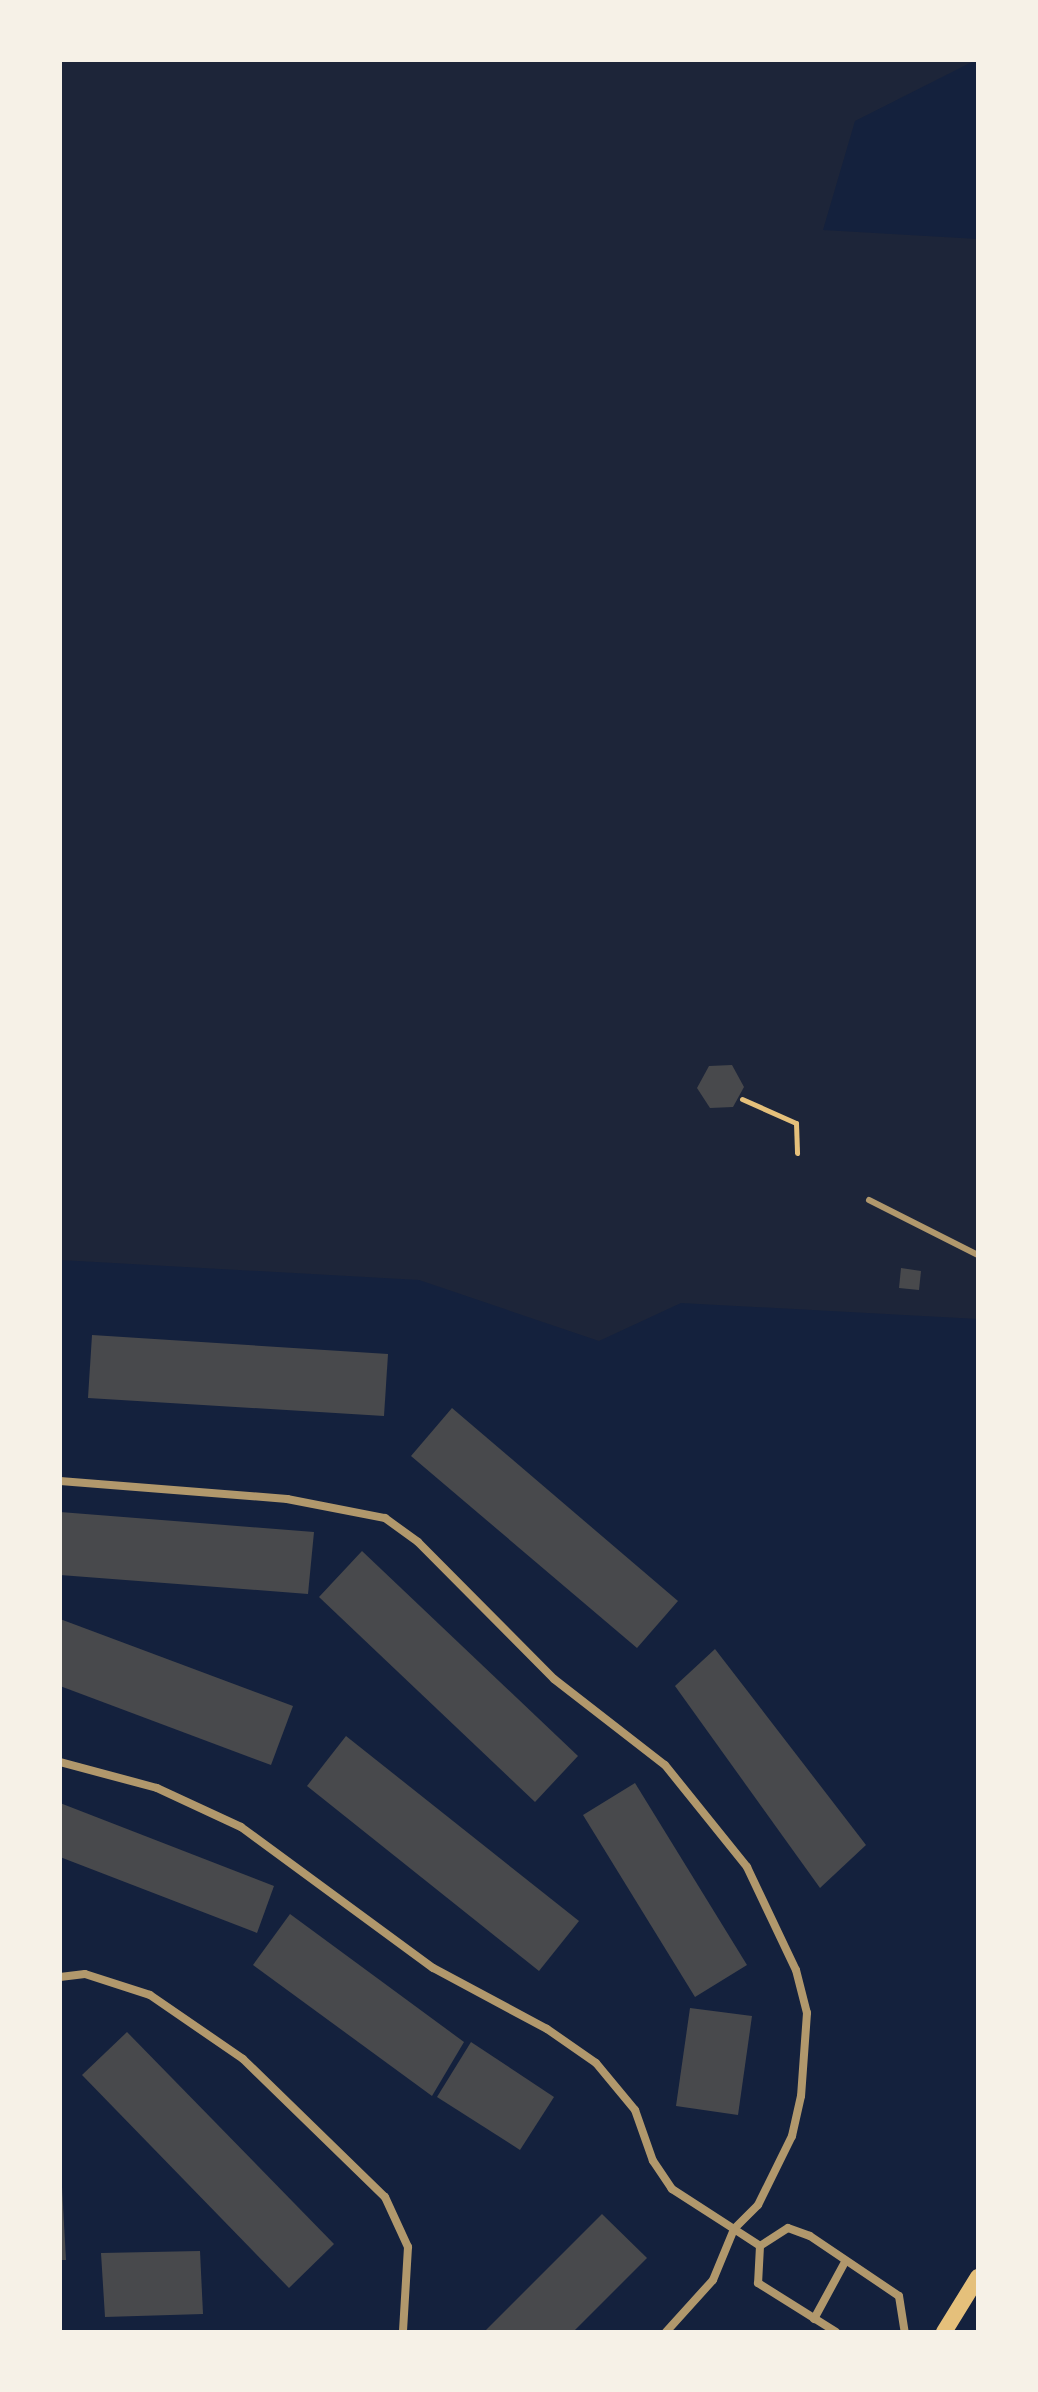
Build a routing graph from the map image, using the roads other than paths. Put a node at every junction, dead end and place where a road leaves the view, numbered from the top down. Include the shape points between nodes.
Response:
1 (869, 1200) dead end
2 (978, 1255) edge
3 (60, 1481) edge
4 (60, 1762) edge
5 (60, 1977) edge
6 (734, 2229) junction
7 (760, 2246) junction
8 (845, 2262) junction
9 (978, 2277) edge
10 (814, 2319) junction
11 (403, 2332) edge
12 (666, 2332) edge
13 (836, 2332) edge
14 (905, 2332) edge
15 (944, 2332) edge

1 - 2 lane
3 - 6 street via 287,1499 385,1518 418,1542 554,1679 684,1784 747,1867 796,1970 807,2013 801,2096 792,2136 758,2205
4 - 6 street via 157,1788 241,1827 433,1968 547,2029 596,2063 635,2110 653,2161 672,2189
5 - 11 street via 85,1974 150,1995 243,2059 385,2197 408,2247
6 - 7 street
6 - 12 street via 713,2280
7 - 8 street via 788,2228 810,2236
7 - 10 street via 758,2283
8 - 10 street
8 - 14 street via 899,2296
9 - 15 main road
10 - 13 street

